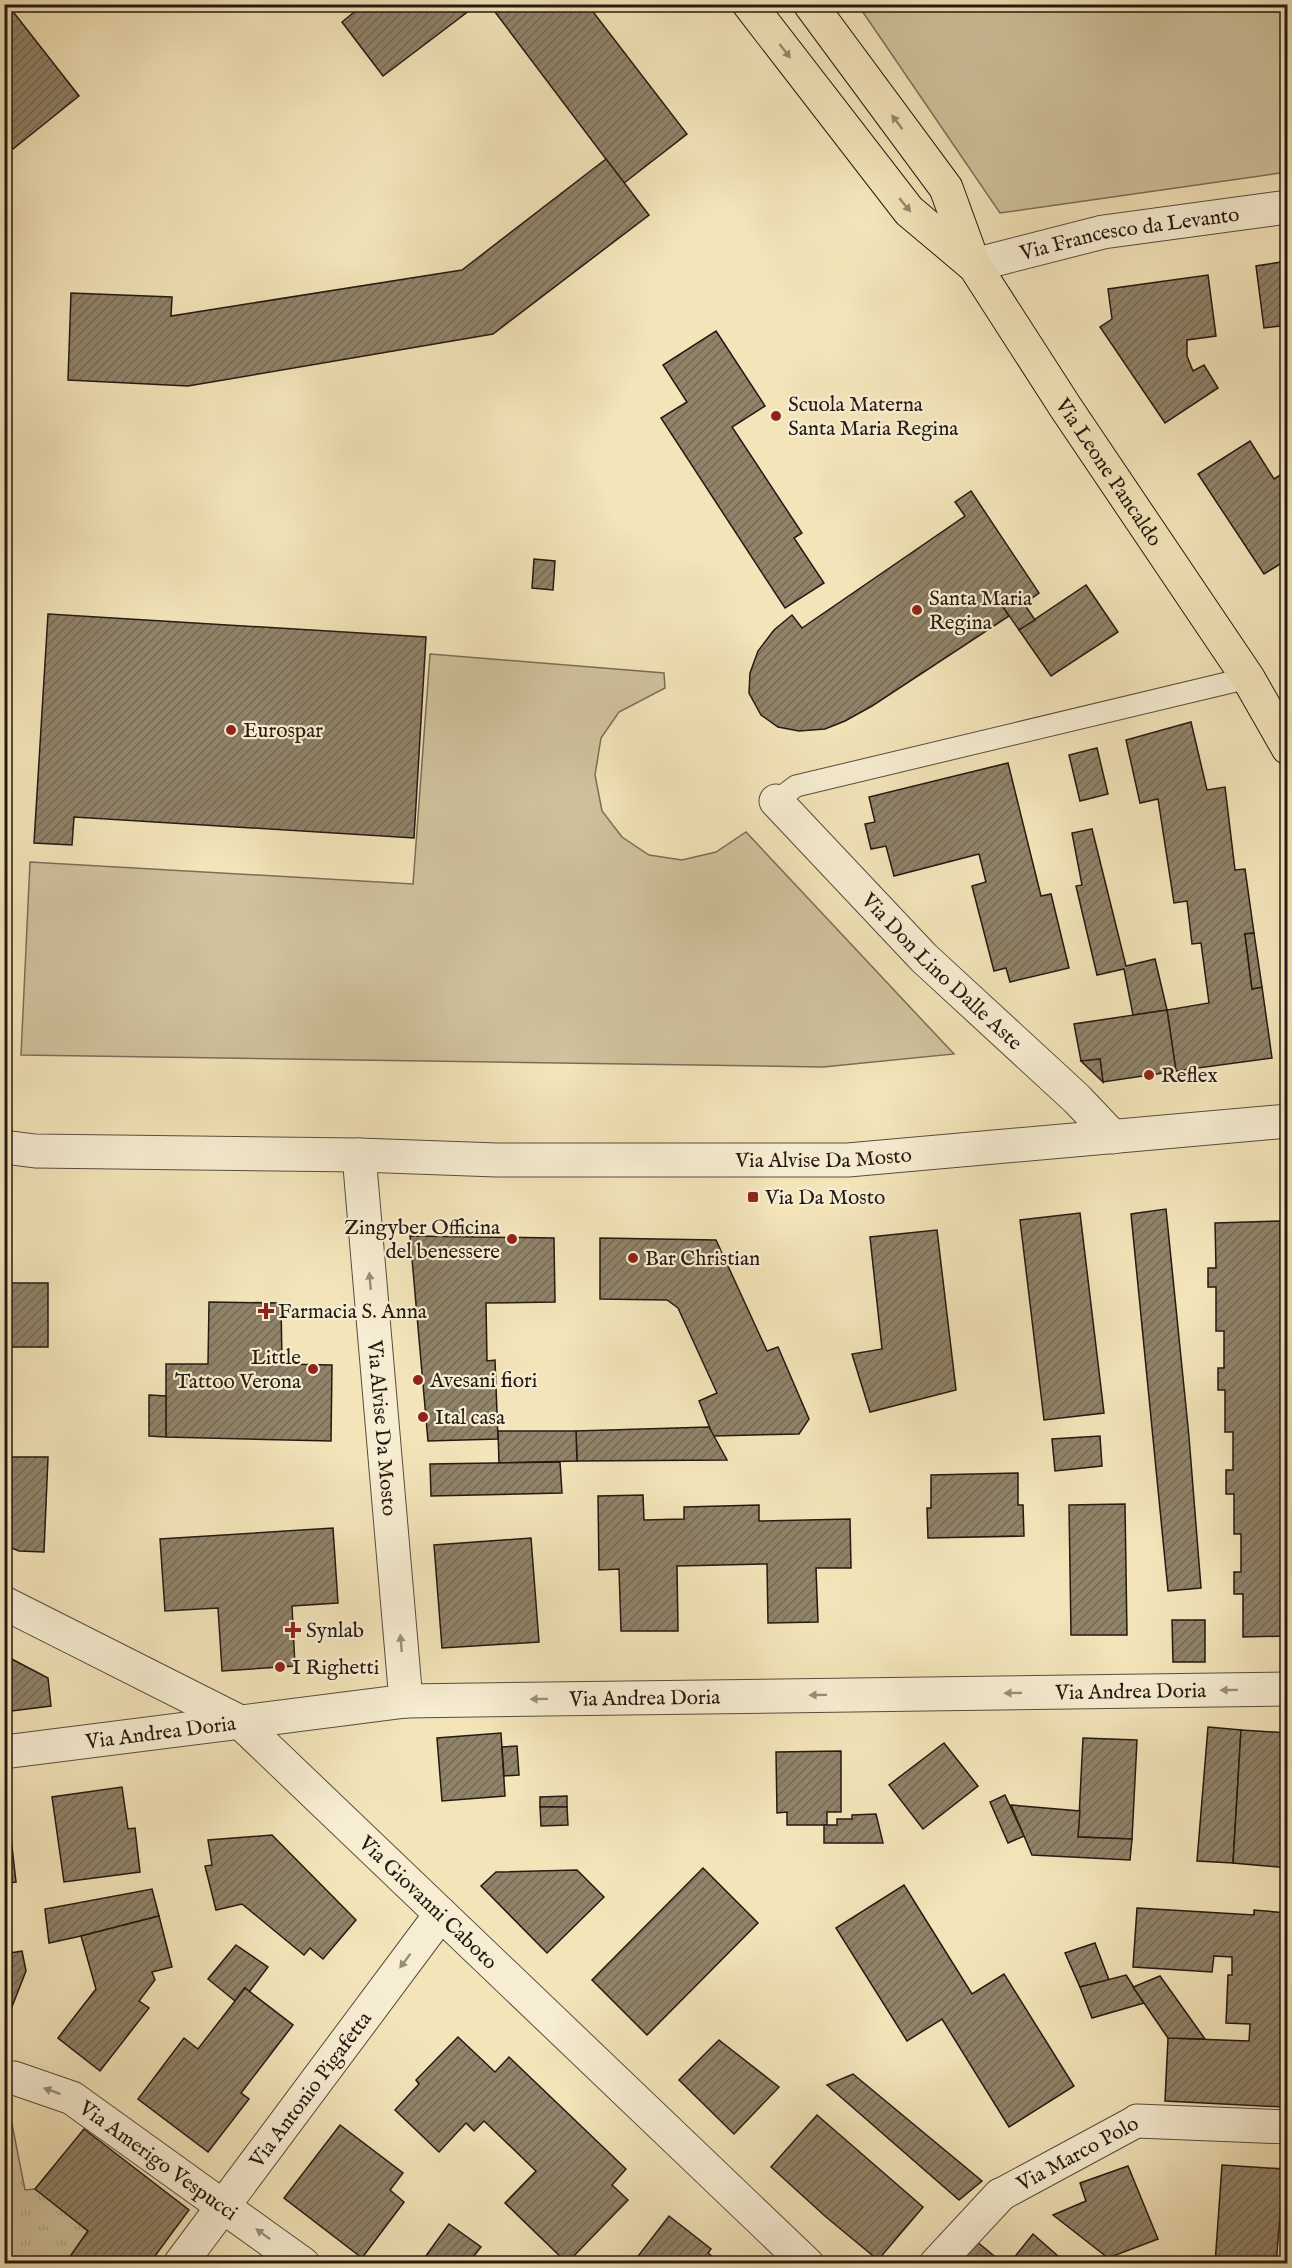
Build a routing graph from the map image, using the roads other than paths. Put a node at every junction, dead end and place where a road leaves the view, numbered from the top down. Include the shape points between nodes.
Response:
1 (749, 4) edge
2 (810, 4) edge
3 (1287, 207) edge
4 (974, 265) junction
5 (1248, 678) junction
6 (1287, 748) edge
7 (776, 801) joint
8 (1287, 1121) edge
9 (1113, 1137) junction
10 (15, 1153) edge
11 (359, 1155) junction
12 (4, 1603) edge
13 (1287, 1689) edge
14 (406, 1701) junction
15 (240, 1722) junction
16 (4, 1752) edge
17 (441, 1914) junction
18 (4, 2079) edge
19 (1137, 2121) joint
20 (1287, 2127) edge
21 (1000, 2195) joint
22 (222, 2205) junction
23 (180, 2264) edge
24 (303, 2264) edge
25 (807, 2264) edge
26 (936, 2264) edge

1 -> 4 main road, Via Leone Pancaldo via 909,211
4 -> 2 main road, Via Leone Pancaldo via 946,188
3 - 4 street, Via Francesco da Levanto via 1103,232
4 - 5 main road, Via Leone Pancaldo
5 - 6 main road, Via Leone Pancaldo
5 - 7 lane via 796,786
7 - 9 street, Via Don Lino Dalle Aste via 924,958
8 - 9 street, Via Alvise Da Mosto
9 - 11 street, Via Alvise Da Mosto via 848,1160 497,1160
10 - 11 street, Via Alvise Da Mosto
14 -> 11 street, Via Alvise Da Mosto
12 - 15 street, Via Giovanni Caboto
13 -> 14 street, Via Andrea Doria
14 - 15 street, Via Andrea Doria
15 - 16 street, Via Andrea Doria
15 - 17 street, Via Giovanni Caboto
17 -> 22 street, Via Antonio Pigafetta
17 - 25 street, Via Giovanni Caboto
22 -> 18 street, Via Amerigo Vespucci via 72,2098 14,2078
19 - 20 street, Via Marco Polo
19 - 21 street, Via Marco Polo
21 - 26 street, Via Marco Polo
22 - 23 street, Via Antonio Pigafetta
24 -> 22 street, Via Amerigo Vespucci

